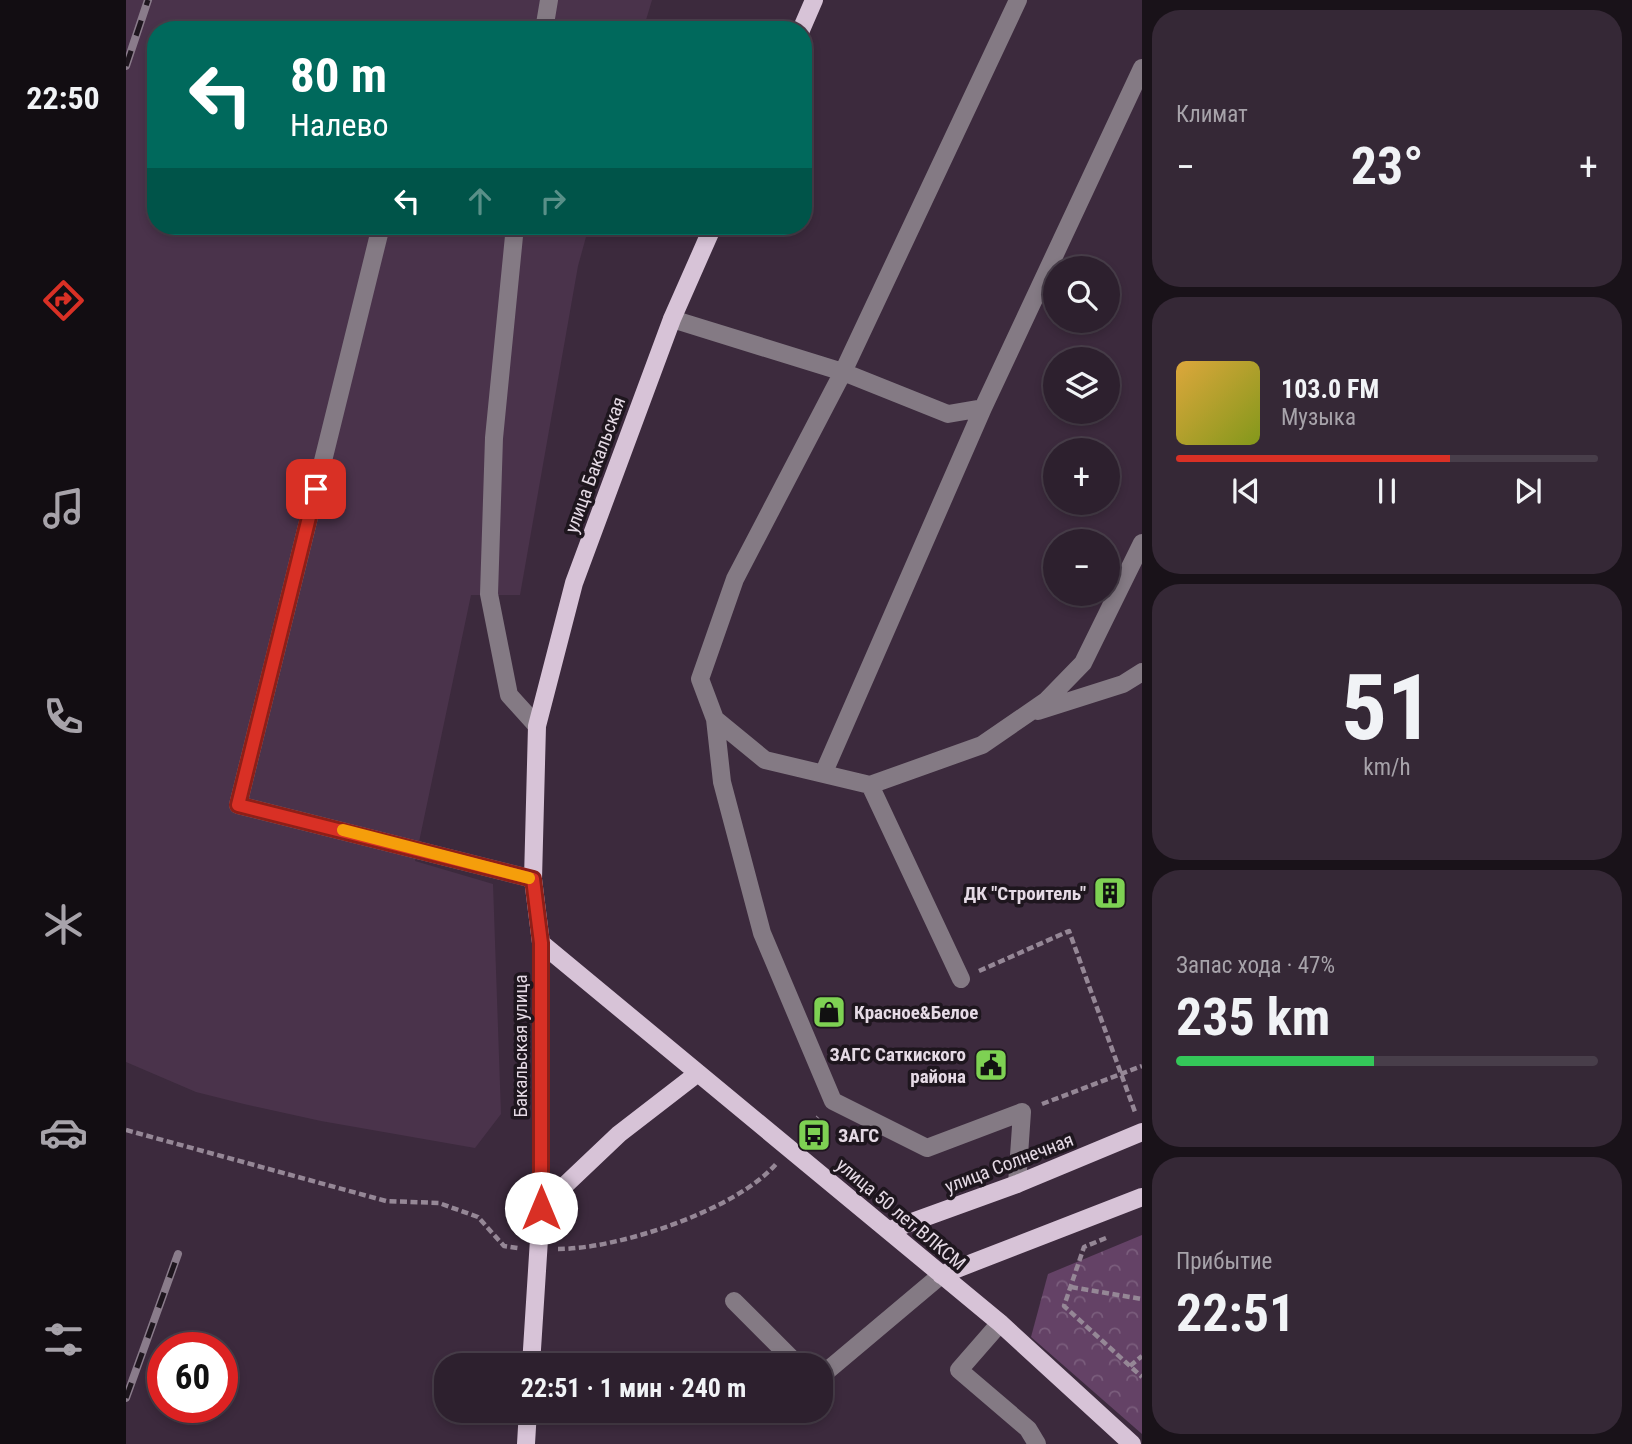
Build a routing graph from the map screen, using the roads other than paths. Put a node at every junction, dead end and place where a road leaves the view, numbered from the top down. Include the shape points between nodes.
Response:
1 (549, 0) edge
2 (814, 0) edge
3 (1018, 0) edge
4 (546, 21) edge
5 (805, 21) edge
6 (1142, 68) edge
7 (379, 235) edge
8 (514, 235) edge
9 (709, 235) edge
10 (672, 319) junction
11 (843, 372) junction
12 (983, 408) junction
13 (1142, 543) edge
14 (1142, 672) edge
15 (1027, 714) junction
16 (715, 719) junction
17 (537, 726) junction
18 (824, 772) junction
19 (870, 785) junction
20 (533, 879) junction
21 (541, 943) junction
22 (961, 979) road end
23 (698, 1073) junction
24 (1140, 1125) edge
25 (1017, 1184) junction
26 (1142, 1196) edge
27 (541, 1208) junction
28 (890, 1230) junction
29 (941, 1275) junction
30 (734, 1301) dead end
31 (1000, 1323) junction
32 (532, 1353) edge
33 (786, 1353) edge
34 (833, 1366) edge
35 (527, 1423) edge
36 (526, 1444) edge
37 (1037, 1444) edge
38 (1132, 1444) edge

1 - 4 lane
2 - 5 main road
3 - 11 lane
6 - 12 lane
7 - 20 lane via 238,805
8 - 17 lane via 494,438 489,594 509,695
9 - 10 main road, улица Бакальская
10 - 11 lane
10 - 17 main road, улица Бакальская via 574,583
11 - 12 lane via 948,414
11 - 16 lane via 735,579 700,679
12 - 18 lane
13 - 15 lane via 1083,663 1046,702
14 - 15 lane via 1123,684
15 - 19 lane via 982,745
16 - 18 lane via 765,760
16 - 25 lane via 722,782 762,933 833,1101 927,1148 1022,1112
17 - 20 main road, Бакальская улица
18 - 19 lane
19 - 22 lane
20 - 21 main road, Бакальская улица
21 - 23 main road, улица 50 лет ВЛКСМ
21 - 27 main road, Бакальская улица
23 - 27 main road via 620,1133
23 - 28 main road, улица 50 лет ВЛКСМ
24 - 25 main road, улица Солнечная
25 - 28 main road, улица Солнечная
26 - 29 main road
27 - 32 main road, Бакальская улица
28 - 29 main road, улица 50 лет ВЛКСМ
29 - 31 main road, улица 50 лет ВЛКСМ
29 - 34 lane
30 - 33 lane
31 - 37 lane via 959,1370 1028,1429
31 - 38 main road, улица 50 лет ВЛКСМ
35 - 36 main road

